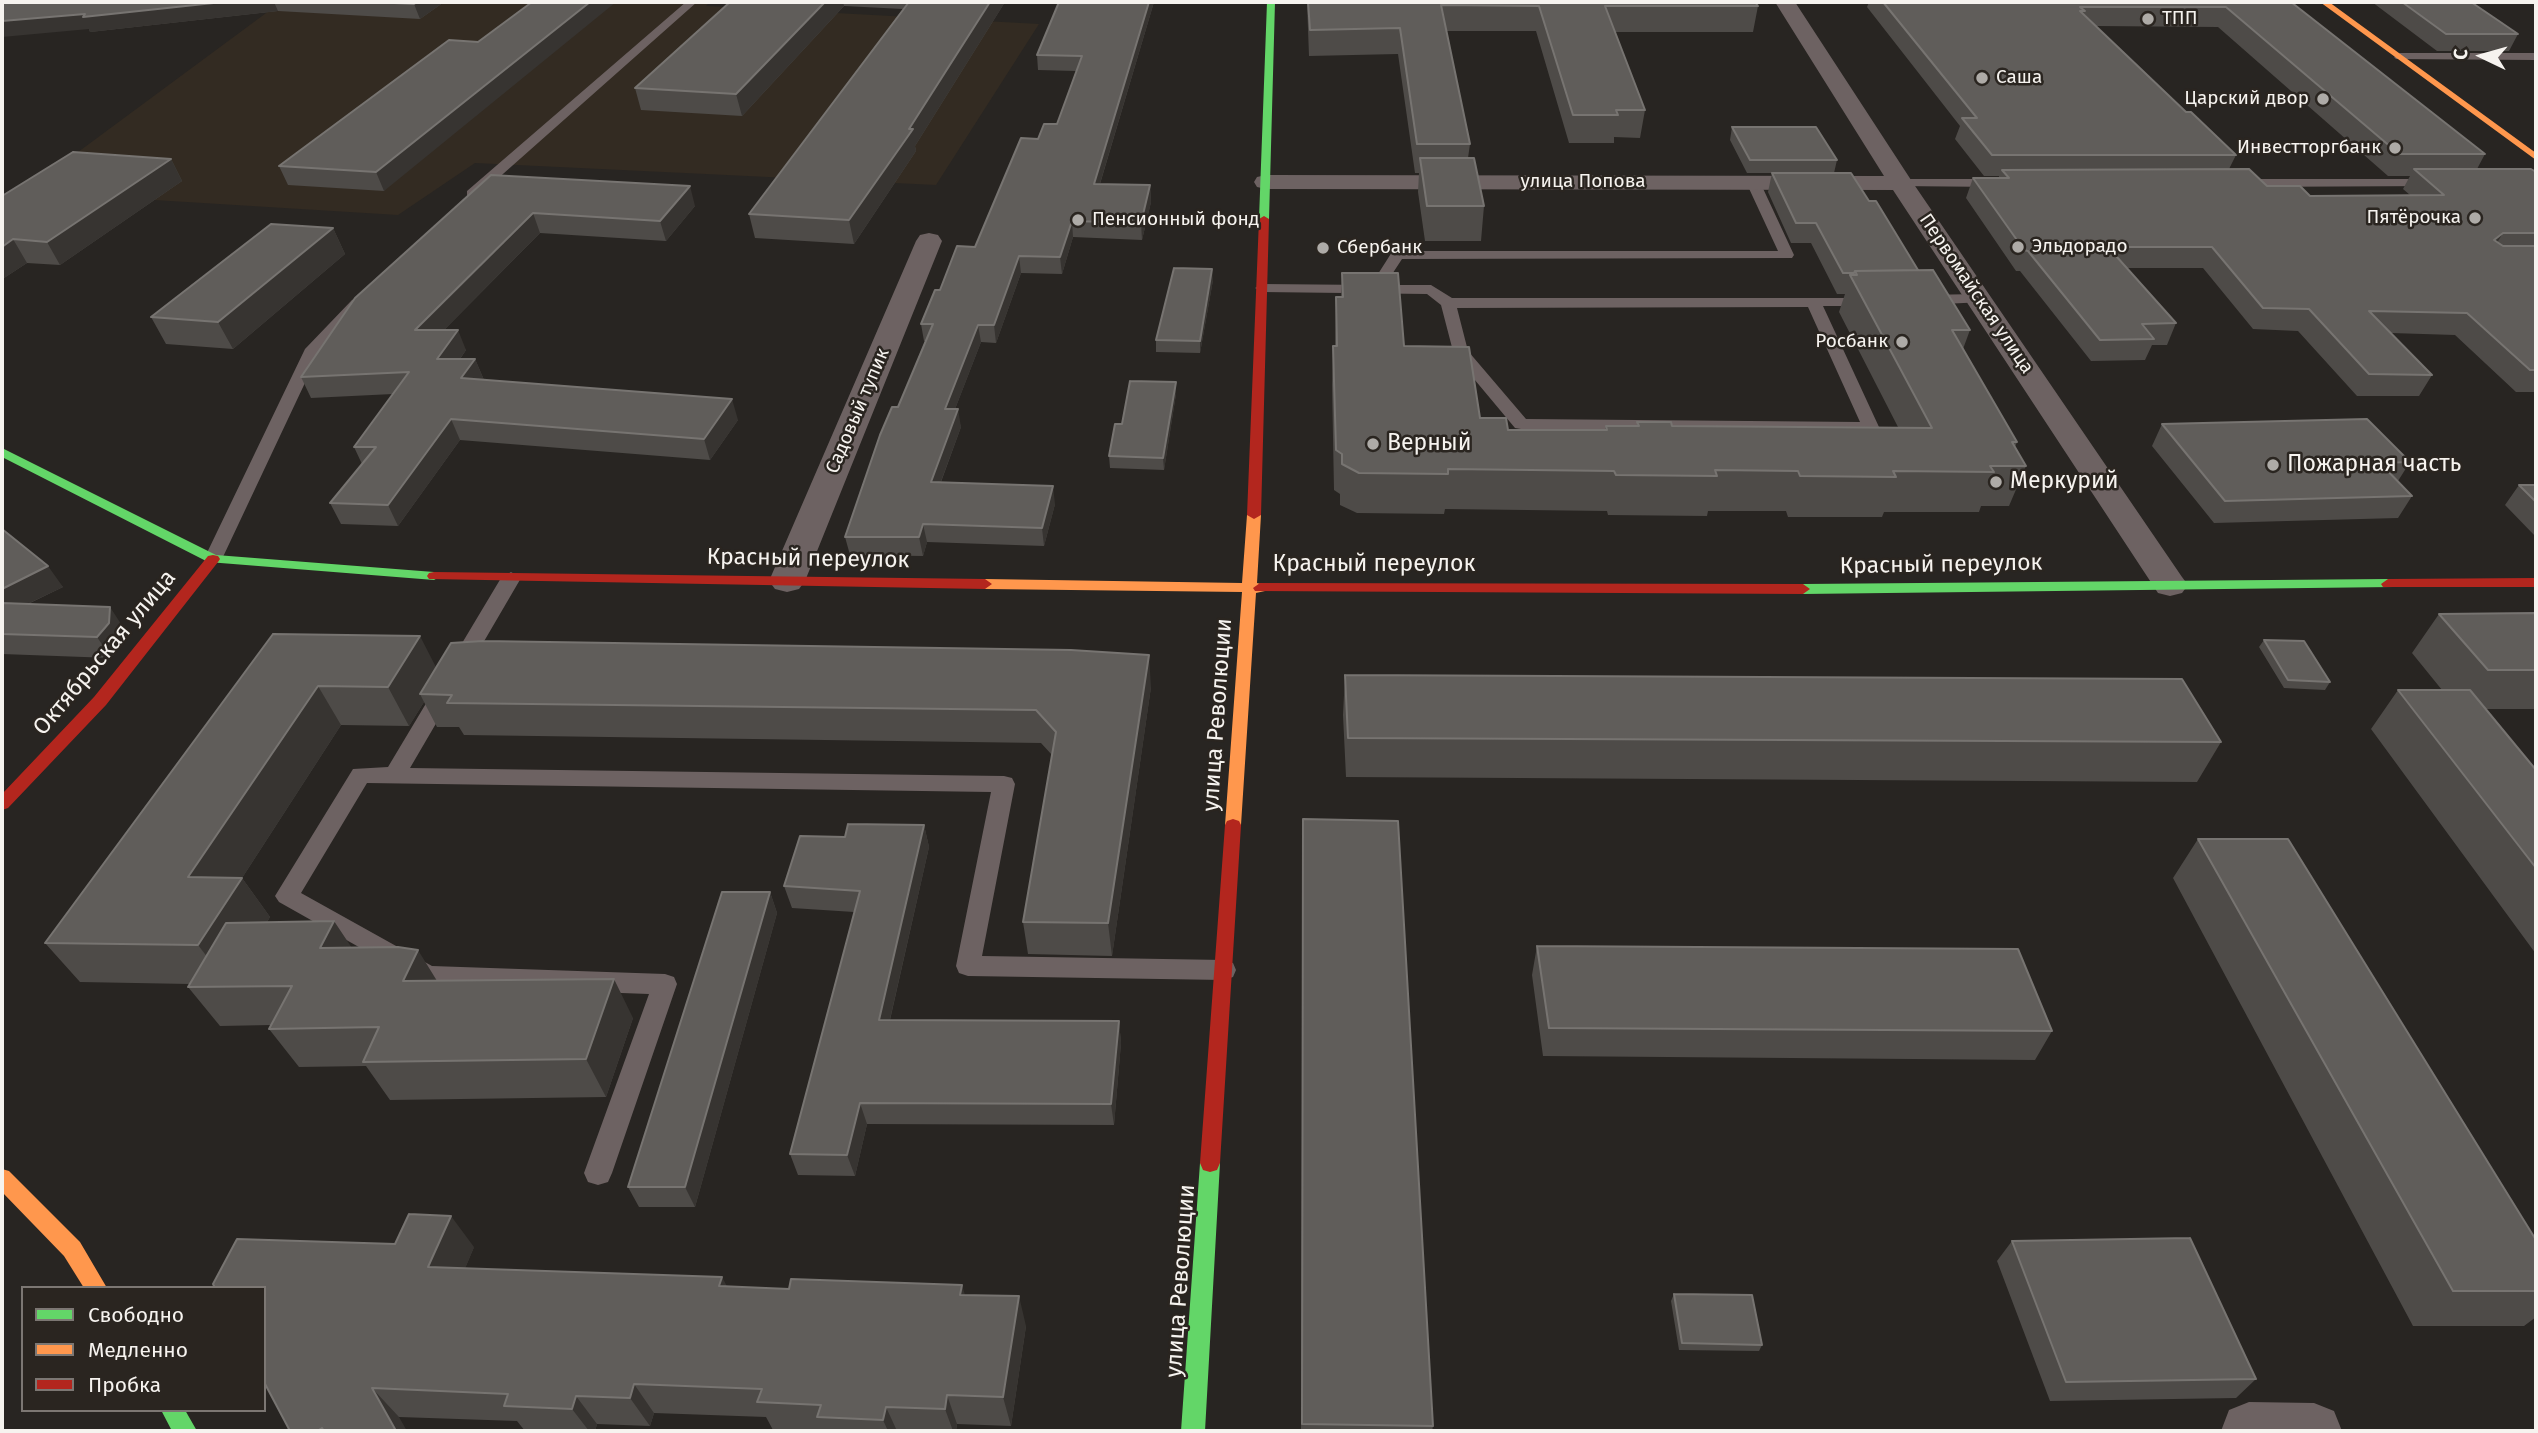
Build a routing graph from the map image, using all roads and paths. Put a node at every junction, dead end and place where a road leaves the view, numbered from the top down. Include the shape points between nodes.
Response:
1 (692, 2) edge
2 (1271, 2) edge
3 (1785, 2) edge
4 (2324, 2) edge
5 (2400, 57) junction
6 (2535, 57) edge
7 (2536, 157) edge
8 (1266, 182) junction
9 (1754, 182) junction
10 (1901, 183) junction
11 (2010, 183) edge
12 (2227, 183) edge
13 (2442, 183) edge
14 (461, 204) edge
15 (929, 241) dead end
16 (1262, 288) junction
17 (1376, 288) junction
18 (365, 295) edge
19 (1979, 299) junction
20 (1910, 300) edge
21 (1882, 301) edge
22 (1813, 302) junction
23 (1448, 303) junction
24 (2, 452) edge
25 (213, 559) junction
26 (511, 578) junction
27 (787, 582) junction
28 (2536, 583) edge
29 (2170, 585) junction
30 (1250, 588) junction
31 (394, 776) junction
32 (2, 804) edge
33 (1224, 970) junction
34 (598, 1173) dead end
35 (2, 1178) edge
36 (95, 1286) edge
37 (173, 1412) edge
38 (185, 1431) edge
39 (1194, 1431) edge
40 (2249, 1431) edge
41 (2314, 1431) edge

1 - 14 lane
2 - 8 main road, улица Революции
3 - 10 street, Первомайская улица
4 - 5 main road
5 - 6 lane
5 - 7 main road
8 - 9 street, улица Попова
8 - 16 main road, улица Революции
9 - 10 street, улица Попова
9 - 17 lane via 1787,255 1397,255
10 - 11 lane
10 - 19 street, Первомайская улица
12 - 13 lane
15 - 27 street, Садовый тупик
16 - 17 lane
16 - 30 main road, улица Революции
17 - 23 lane via 1432,290
18 - 25 lane via 313,349
19 - 20 lane
19 - 29 street, Первомайская улица
21 - 22 lane
22 - 23 lane
22 - 23 lane via 1871,427 1521,424 1460,352
24 - 25 main road
25 - 26 main road, Красный переулок
25 - 32 main road, Октябрьская улица via 100,701
26 - 27 main road, Красный переулок
26 - 31 lane
27 - 30 main road, Красный переулок
28 - 29 main road, Красный переулок
29 - 30 main road, Красный переулок
30 - 33 main road, улица Революции
31 - 33 lane via 1004,784 968,966
31 - 34 lane via 361,775 287,896 428,976 666,984
33 - 39 main road, улица Революции
35 - 36 main road via 72,1249
37 - 38 main road
40 - 41 street

